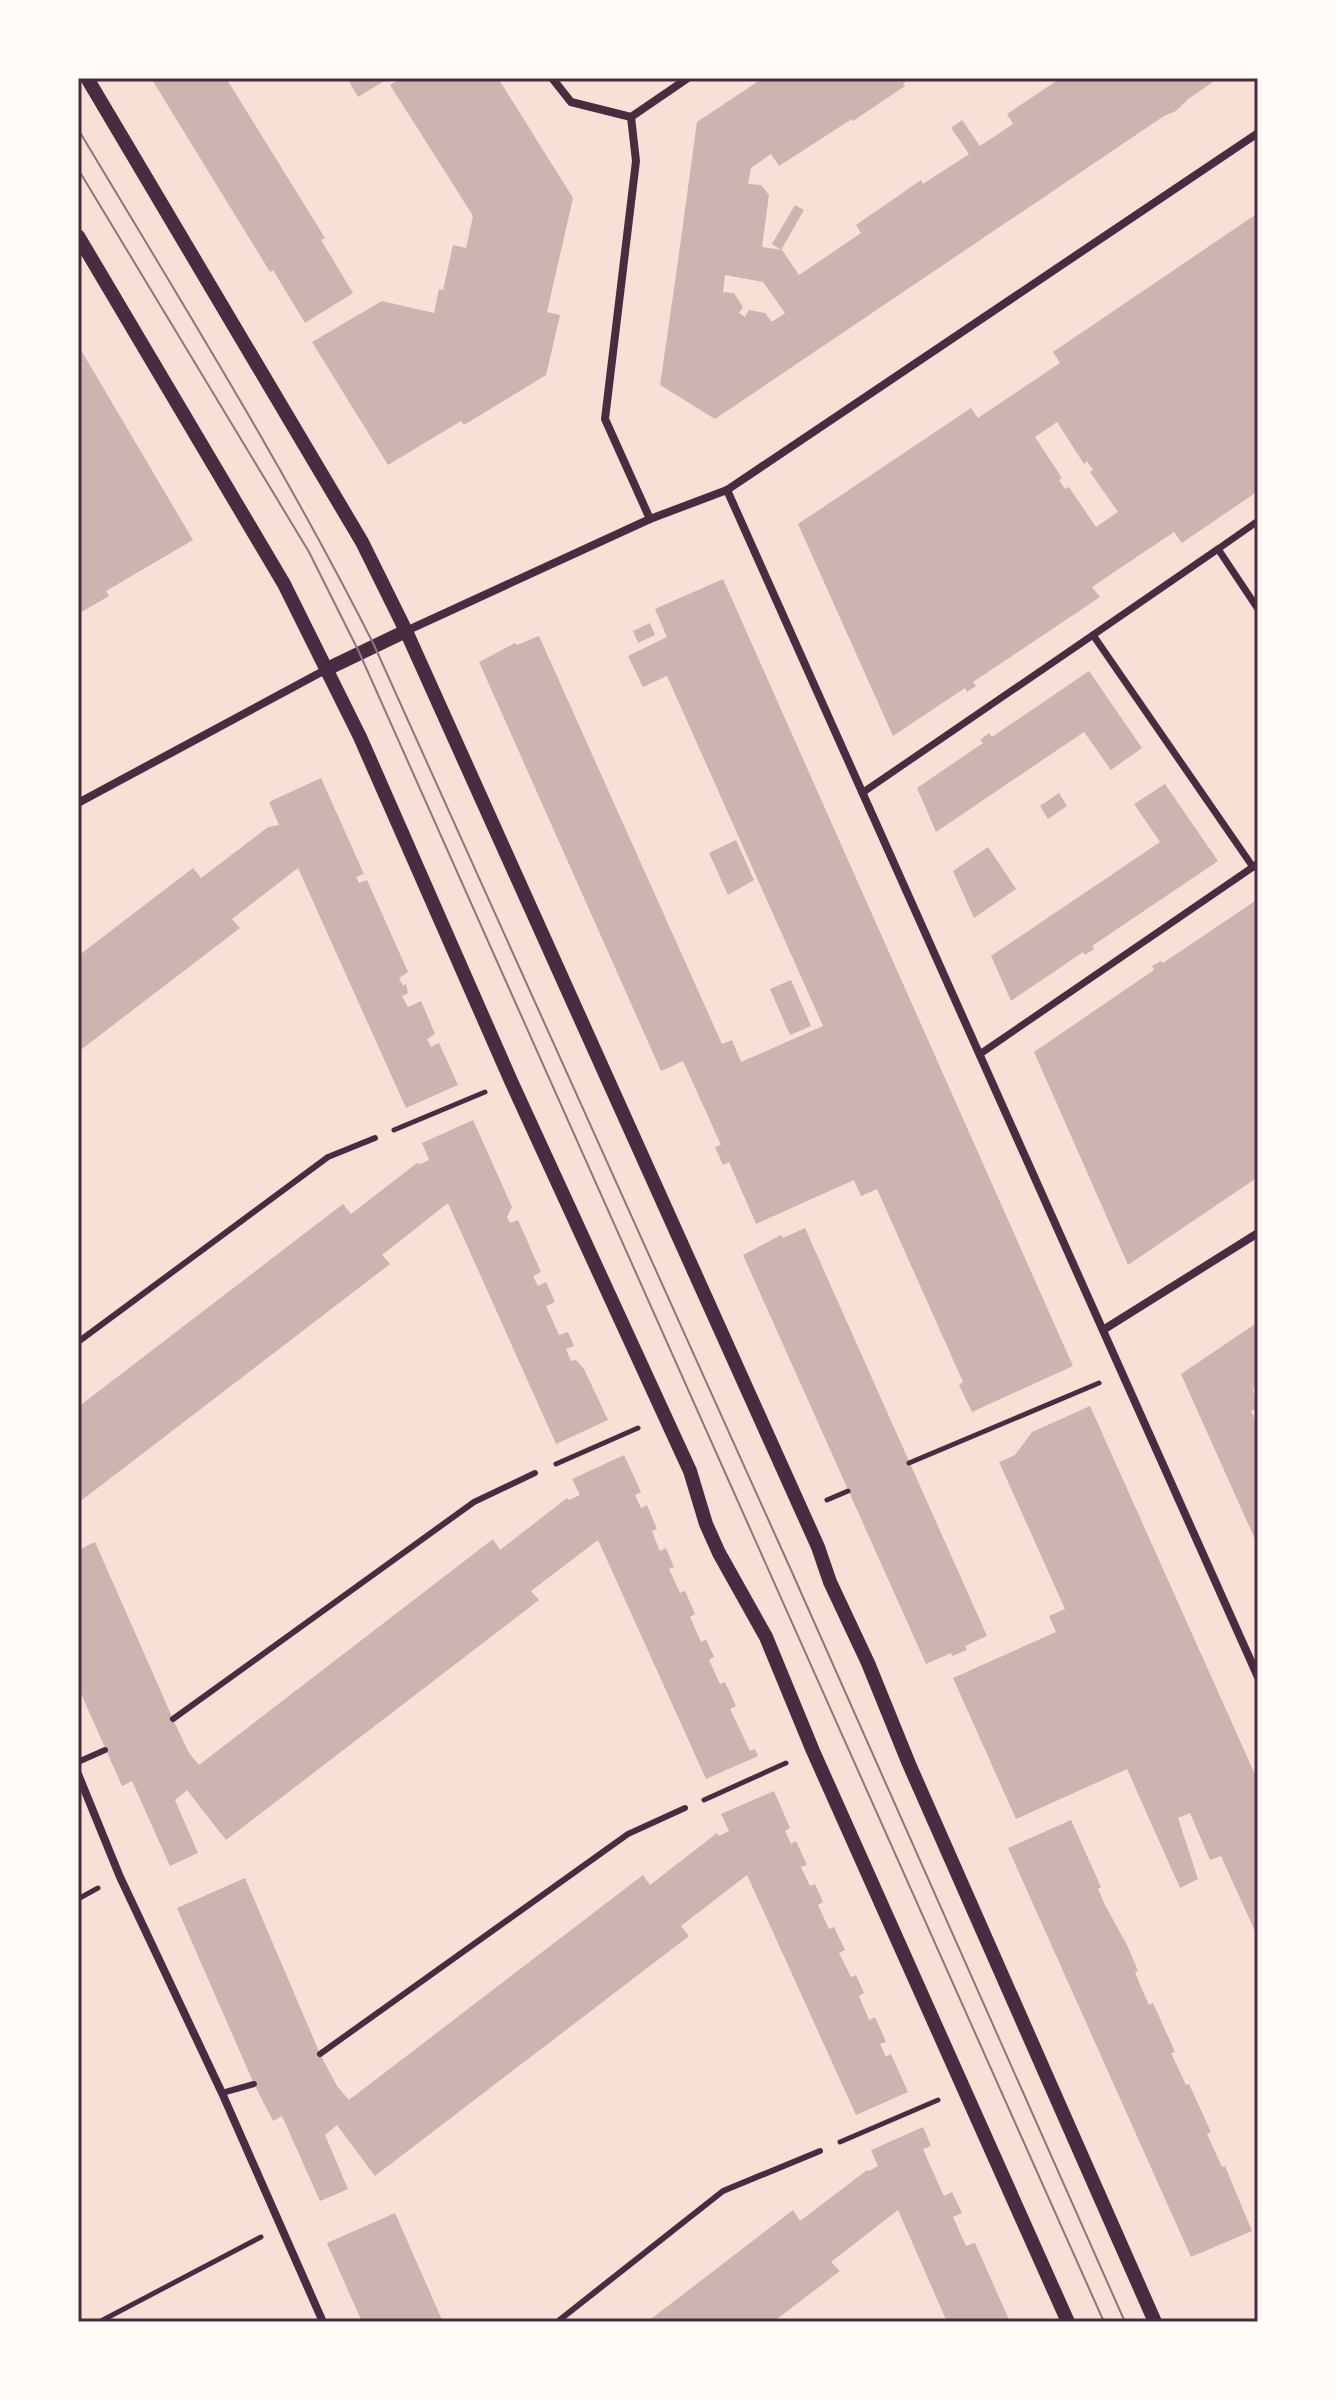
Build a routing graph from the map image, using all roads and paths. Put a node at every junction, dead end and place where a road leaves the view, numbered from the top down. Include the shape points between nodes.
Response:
1 (87, 78) edge
2 (552, 78) edge
3 (688, 78) edge
4 (631, 117) junction
5 (1258, 133) edge
6 (78, 236) edge
7 (727, 490) junction
8 (650, 519) junction
9 (1258, 521) edge
10 (1218, 549) junction
11 (1258, 609) edge
12 (406, 631) junction
13 (1093, 635) junction
14 (327, 669) junction
15 (862, 793) junction
16 (78, 803) edge
17 (1256, 865) edge
18 (980, 1054) junction
19 (511, 1081) junction
20 (375, 1138) joint
21 (1258, 1233) edge
22 (1103, 1330) junction
23 (78, 1342) edge
24 (1122, 1373) junction
25 (665, 1416) junction
26 (909, 1463) dead end
27 (535, 1473) joint
28 (1258, 1677) edge
29 (173, 1719) dead end
30 (105, 1750) dead end
31 (813, 1751) junction
32 (78, 1762) edge
33 (78, 1774) edge
34 (685, 1808) joint
35 (320, 2054) dead end
36 (254, 2084) dead end
37 (964, 2088) junction
38 (222, 2093) junction
39 (820, 2151) joint
40 (279, 2227) junction
41 (99, 2322) edge
42 (323, 2322) edge
43 (557, 2322) edge
44 (1068, 2322) edge
45 (1155, 2322) edge

1 - 12 street via 362,542
2 - 4 street via 571,102
3 - 4 street
4 - 8 street via 636,161 605,419
5 - 7 street
6 - 14 street via 284,584
7 - 8 street
7 - 15 street
8 - 12 street
9 - 10 street
10 - 11 street
10 - 13 street
12 - 14 street
12 - 45 street via 818,1547
13 - 15 street
13 - 17 street
14 - 16 street
14 - 19 street
15 - 18 street
17 - 18 street
18 - 22 street
19 - 20 path
19 - 25 street
20 - 23 lane via 328,1157
21 - 22 street
22 - 24 street
24 - 26 path
24 - 28 street
25 - 27 path
25 - 31 street via 706,1524 766,1637
27 - 29 lane via 474,1502
30 - 32 lane
31 - 34 path
31 - 37 street
33 - 38 street via 120,1877
34 - 35 lane via 628,1834
36 - 38 lane
37 - 39 path
37 - 44 street
38 - 40 street
39 - 43 lane via 723,2191
40 - 41 path
40 - 42 street

